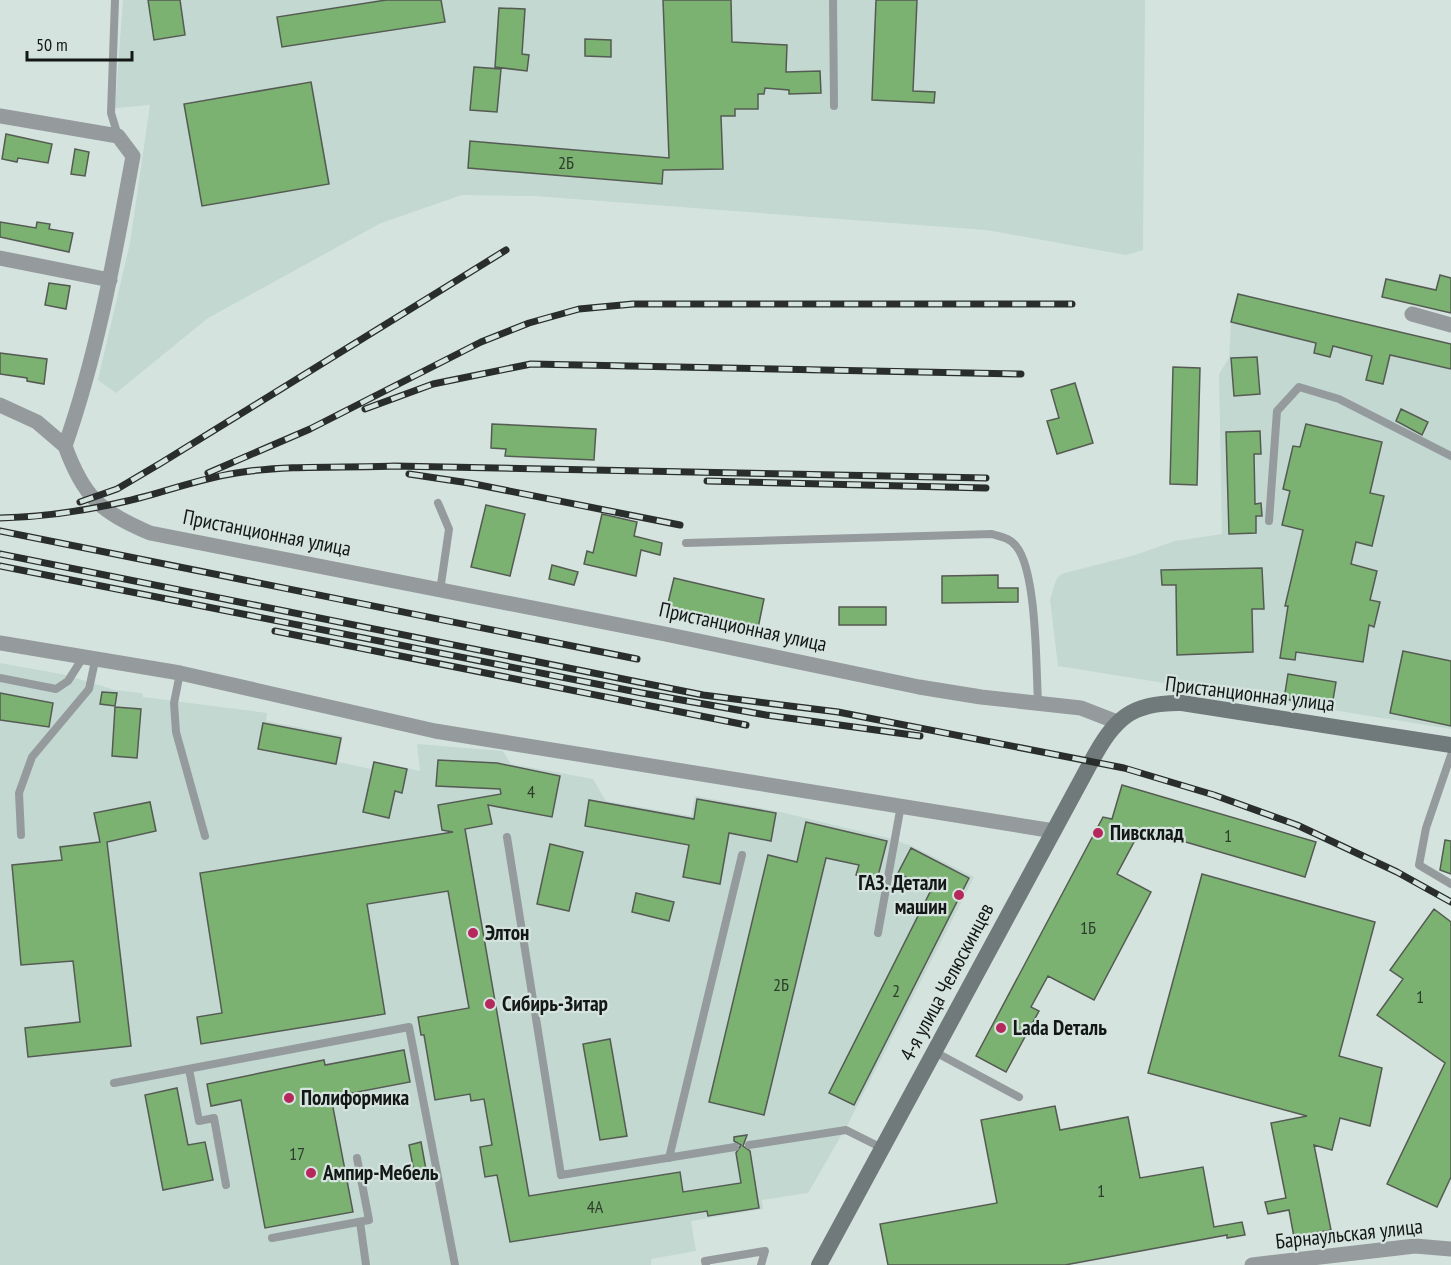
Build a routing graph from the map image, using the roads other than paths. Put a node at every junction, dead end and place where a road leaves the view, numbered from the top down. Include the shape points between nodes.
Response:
1 (115, 0) edge
2 (833, 0) edge
3 (834, 106) dead end
4 (0, 116) edge
5 (118, 136) junction
6 (0, 258) edge
7 (110, 280) junction
8 (1412, 314) dead end
9 (1451, 325) edge
10 (0, 405) edge
11 (65, 446) junction
12 (1451, 456) edge
13 (438, 503) dead end
14 (1269, 521) dead end
15 (686, 543) dead end
16 (440, 591) junction
17 (0, 644) edge
18 (88, 660) junction
19 (180, 673) junction
20 (0, 678) edge
21 (1038, 703) junction
22 (1117, 722) junction
23 (1451, 745) edge
24 (1451, 755) edge
25 (901, 805) junction
26 (1054, 831) junction
27 (21, 835) dead end
28 (206, 836) dead end
29 (507, 837) dead end
30 (742, 855) dead end
31 (1451, 884) edge
32 (878, 933) dead end
33 (935, 1052) junction
34 (189, 1069) junction
35 (114, 1083) dead end
36 (1019, 1097) dead end
37 (749, 1145) dead end
38 (735, 1147) dead end
39 (883, 1149) junction
40 (357, 1158) dead end
41 (669, 1158) junction
42 (226, 1185) dead end
43 (360, 1222) junction
44 (272, 1238) dead end
45 (1451, 1249) edge
46 (366, 1265) edge
47 (455, 1265) edge
48 (706, 1265) edge
49 (761, 1265) edge
50 (819, 1265) edge
51 (1252, 1265) edge

1 - 5 lane via 111,113
2 - 3 lane
4 - 5 street
5 - 7 street via 133,156
6 - 7 street
7 - 11 street via 81,399
8 - 9 street
10 - 11 street via 37,422
11 - 16 street, Пристанционная улица via 75,474 99,507 150,532
12 - 14 lane via 1339,399 1299,387 1277,411
13 - 16 lane via 449,529
15 - 21 lane via 992,534 1006,538 1022,555 1030,588
16 - 21 street, Пристанционная улица via 919,687
17 - 18 street
18 - 19 street
18 - 20 lane via 56,688
18 - 27 lane via 89,690 32,757 20,793
19 - 25 street via 435,731
19 - 28 lane via 174,703 176,732
21 - 22 street, Пристанционная улица via 1081,708
22 - 23 main road, Пристанционная улица via 1133,710 1156,703 1182,703
22 - 26 main road, 4-я улица Челюскинцев
24 - 31 lane via 1426,828 1419,865
25 - 26 street
25 - 32 lane
26 - 33 main road, 4-я улица Челюскинцев
29 - 41 lane via 561,1174
30 - 41 lane
33 - 36 lane
33 - 39 main road, 4-я улица Челюскинцев
34 - 35 lane
34 - 42 lane via 199,1121 214,1118
34 - 47 lane via 409,1027
37 - 39 lane via 846,1130
38 - 41 lane
39 - 50 main road, 4-я улица Челюскинцев
40 - 43 lane via 369,1220
43 - 44 lane
43 - 46 lane
45 - 51 street, Барнаульская улица via 1415,1246
48 - 49 lane via 705,1261 765,1251

